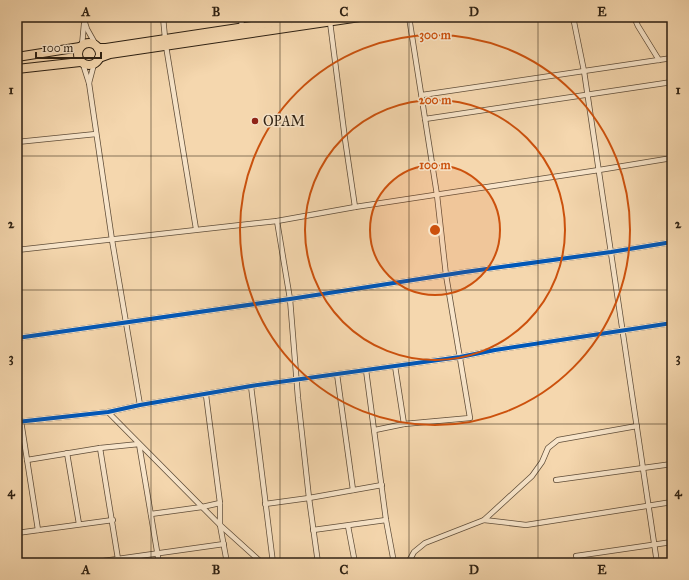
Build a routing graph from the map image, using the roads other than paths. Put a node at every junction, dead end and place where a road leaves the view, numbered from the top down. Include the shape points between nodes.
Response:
1 (163, 17) edge
2 (241, 17) edge
3 (310, 17) edge
4 (360, 17) edge
5 (409, 17) edge
6 (573, 17) edge
7 (634, 17) edge
8 (84, 19) edge
9 (330, 22) junction
10 (242, 28) junction
11 (166, 42) junction
12 (81, 46) junction
13 (97, 47) junction
14 (17, 57) edge
15 (672, 58) edge
16 (659, 60) junction
17 (97, 61) junction
18 (81, 63) junction
19 (17, 68) edge
20 (584, 71) junction
21 (672, 82) edge
22 (89, 83) junction
23 (422, 95) junction
24 (588, 95) junction
25 (425, 119) junction
26 (96, 134) junction
27 (17, 142) edge
28 (672, 158) edge
29 (599, 170) junction
30 (437, 195) junction
31 (355, 207) junction
32 (277, 221) junction
33 (196, 229) junction
34 (112, 240) junction
35 (672, 242) edge
36 (17, 250) edge
37 (611, 252) junction
38 (446, 275) junction
39 (290, 299) junction
40 (126, 322) junction
41 (672, 324) edge
42 (623, 332) junction
43 (17, 338) edge
44 (460, 357) junction
45 (395, 366) junction
46 (366, 370) junction
47 (337, 374) junction
48 (296, 380) junction
49 (251, 386) junction
50 (206, 395) junction
51 (140, 405) junction
52 (108, 412) junction
53 (19, 421) edge
54 (404, 424) junction
55 (637, 426) junction
56 (375, 430) junction
57 (139, 444) junction
58 (100, 448) junction
59 (68, 453) junction
60 (27, 460) junction
61 (672, 464) edge
62 (643, 468) junction
63 (556, 480) dead end
64 (382, 485) junction
65 (353, 490) junction
66 (309, 498) junction
67 (672, 502) edge
68 (220, 503) junction
69 (265, 504) junction
70 (649, 505) junction
71 (202, 507) junction
72 (151, 514) junction
73 (113, 520) junction
74 (386, 520) junction
75 (484, 520) junction
76 (79, 524) junction
77 (220, 525) junction
78 (348, 526) junction
79 (38, 530) junction
80 (313, 530) junction
81 (17, 533) edge
82 (672, 542) edge
83 (224, 544) junction
84 (654, 544) junction
85 (157, 554) junction
86 (576, 556) dead end
87 (118, 559) junction
88 (89, 563) edge
89 (159, 563) edge
90 (227, 563) edge
91 (262, 563) edge
92 (273, 563) edge
93 (318, 563) edge
94 (355, 563) edge
95 (394, 563) edge
96 (408, 563) edge
97 (657, 563) edge

1 - 11 street
2 - 10 street
3 - 10 highway
4 - 9 highway
5 - 23 street
6 - 20 street
7 - 16 street
8 - 12 street
8 - 13 street
9 - 11 highway
9 - 31 street
10 - 11 highway
11 - 13 highway
11 - 17 highway via 110,54
11 - 33 street
12 - 13 highway via 88,43
12 - 14 highway
12 - 18 highway via 77,53
13 - 17 highway via 100,51
15 - 16 street
16 - 20 street
17 - 18 highway via 88,66
17 - 22 street
18 - 19 highway
18 - 22 street
20 - 23 street
20 - 24 street
21 - 24 street
22 - 26 street
23 - 25 street
24 - 25 street
24 - 29 street
25 - 30 street
26 - 27 street
26 - 34 street
28 - 29 street
29 - 30 street
29 - 37 street
30 - 31 street
30 - 38 street
31 - 32 street
32 - 33 street
32 - 39 street
33 - 34 street
34 - 36 street
34 - 40 street
35 - 37 street
37 - 38 street
37 - 42 street
38 - 39 street
38 - 44 street
39 - 40 street
39 - 48 street
40 - 43 street
40 - 51 street
41 - 42 street
42 - 44 street
42 - 55 street
44 - 45 street
44 - 54 street via 470,418
45 - 46 street
45 - 54 street
46 - 47 street
46 - 56 street
47 - 48 street
47 - 65 street
48 - 49 street
48 - 66 street
49 - 50 street
49 - 69 street
50 - 51 street
50 - 68 street
51 - 52 street
52 - 53 street
52 - 57 street
53 - 60 street
54 - 56 street
55 - 62 street
55 - 75 street via 558,440 548,448 532,476
56 - 64 street
57 - 58 street
57 - 71 street
57 - 72 street
58 - 59 street
58 - 73 street
59 - 60 street
59 - 76 street
60 - 79 street
61 - 62 street
62 - 63 street
62 - 70 street
64 - 65 street
64 - 74 street
65 - 66 street
66 - 69 street
66 - 80 street
67 - 70 street
68 - 71 street
68 - 77 street
69 - 92 street
70 - 75 street via 526,525
70 - 84 street
71 - 72 street
71 - 77 street
72 - 85 street
73 - 76 street
73 - 87 street
74 - 78 street
74 - 95 street
75 - 96 street via 425,543 414,552
76 - 79 street
77 - 83 street
77 - 91 street
78 - 80 street
78 - 94 street
79 - 81 street
80 - 93 street
82 - 84 street
83 - 85 street
83 - 90 street
84 - 86 street
84 - 97 street
85 - 87 street
85 - 89 street
87 - 88 street

